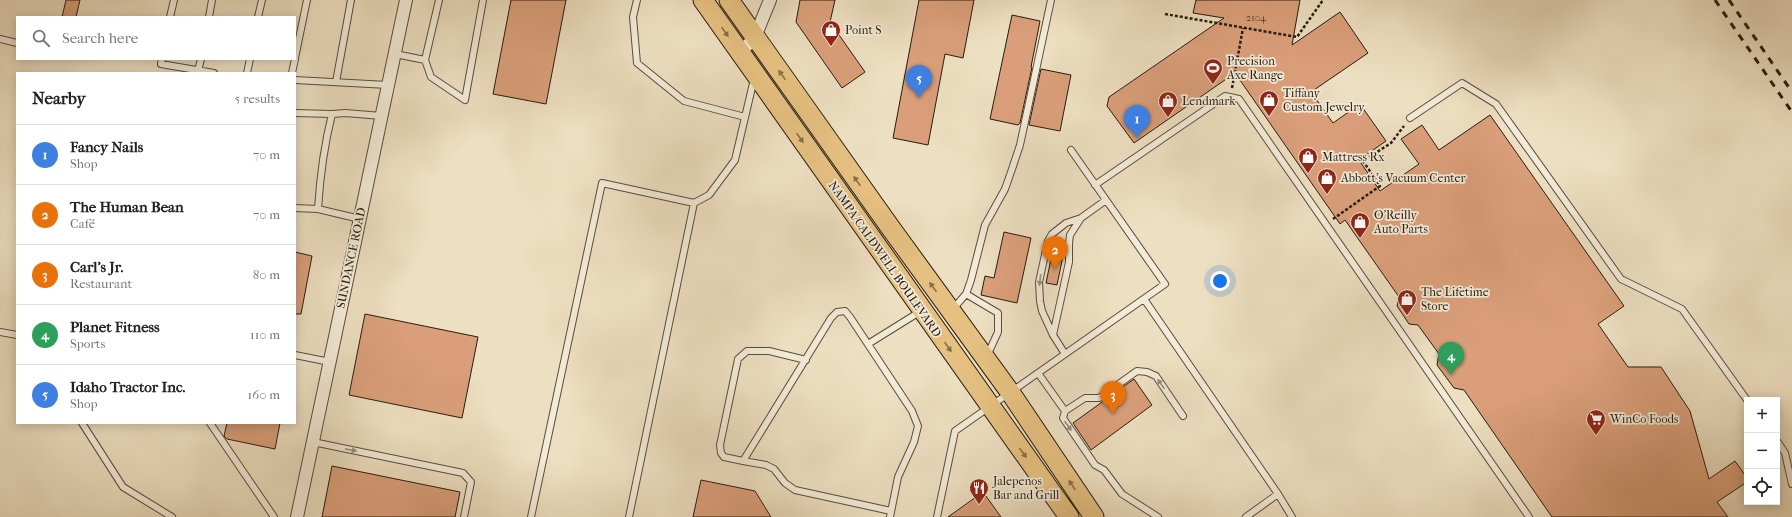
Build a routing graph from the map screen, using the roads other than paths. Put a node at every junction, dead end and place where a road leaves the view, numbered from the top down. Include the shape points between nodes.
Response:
1 (174, 0) edge
2 (212, 0) edge
3 (262, 0) edge
4 (306, 0) edge
5 (351, 0) edge
6 (406, 0) edge
7 (438, 0) edge
8 (483, 0) edge
9 (637, 0) edge
10 (703, 0) edge
11 (729, 0) edge
12 (770, 0) edge
13 (1051, 0) edge
14 (170, 16) edge
15 (209, 16) edge
16 (258, 16) edge
17 (755, 37) junction
18 (0, 39) edge
19 (16, 43) edge
20 (296, 54) edge
21 (395, 54) junction
22 (740, 54) junction
23 (201, 60) edge
24 (250, 60) edge
25 (295, 60) edge
26 (425, 60) junction
27 (161, 61) edge
28 (198, 71) junction
29 (206, 72) edge
30 (247, 72) edge
31 (292, 72) edge
32 (755, 74) junction
33 (296, 80) edge
34 (336, 82) junction
35 (388, 85) junction
36 (296, 113) edge
37 (332, 114) junction
38 (382, 116) junction
39 (745, 117) junction
40 (1410, 118) road end
41 (1071, 150) dead end
42 (1095, 185) junction
43 (1106, 200) junction
44 (694, 203) junction
45 (296, 208) edge
46 (318, 209) junction
47 (1081, 218) junction
48 (360, 219) junction
49 (966, 294) junction
50 (1144, 299) junction
51 (922, 311) junction
52 (951, 311) junction
53 (0, 332) edge
54 (16, 335) edge
55 (1053, 336) junction
56 (868, 344) junction
57 (1065, 354) junction
58 (296, 355) edge
59 (986, 359) junction
60 (806, 360) junction
61 (330, 362) junction
62 (1038, 373) junction
63 (1010, 392) junction
64 (1745, 397) edge
65 (990, 406) junction
66 (1065, 412) junction
67 (1183, 416) dead end
68 (83, 424) edge
69 (211, 424) edge
70 (313, 442) junction
71 (1780, 446) edge
72 (743, 461) junction
73 (1792, 484) edge
74 (1278, 494) junction
75 (890, 514) edge
76 (172, 517) edge
77 (274, 517) edge
78 (297, 517) edge
79 (464, 517) edge
80 (531, 517) edge
81 (628, 517) edge
82 (937, 517) edge
83 (1069, 517) edge
84 (1094, 517) edge
85 (1158, 517) edge
86 (1246, 517) edge
87 (1292, 517) edge
88 (1529, 517) edge

1 - 14 lane
2 - 15 lane
3 - 16 lane
4 - 20 lane
5 - 34 lane
6 - 21 street, SUNDANCE ROAD
7 - 26 lane
8 - 26 lane via 465,100 431,77
9 - 39 lane via 633,17 637,63 684,101
10 -> 22 main road, NAMPA/CALDWELL BOULEVARD
11 - 17 main road, NAMPA/CALDWELL BOULEVARD
12 - 17 street
13 - 49 lane via 1020,144 1005,189 985,224
17 - 22 street
52 -> 17 main road, NAMPA/CALDWELL BOULEVARD
18 - 19 lane
21 - 26 lane
21 - 35 street, SUNDANCE ROAD
22 - 32 main road, NAMPA/CALDWELL BOULEVARD
23 - 28 lane
24 - 30 lane
25 - 31 lane
27 - 28 lane
28 - 29 lane
32 - 39 lane
32 -> 51 main road, NAMPA/CALDWELL BOULEVARD
33 - 34 lane
34 - 35 lane
35 - 38 street, SUNDANCE ROAD
36 - 37 lane
37 - 38 lane
37 - 46 lane via 320,170
38 - 48 street, SUNDANCE ROAD
39 - 44 lane via 735,160 709,195
40 - 64 lane via 1462,82 1496,104 1621,279 1682,309
41 - 42 lane
42 - 43 lane
42 - 88 lane via 1225,96 1239,99
43 - 47 lane
43 - 50 lane via 1165,284
44 - 80 lane via 602,183
44 - 81 lane
45 - 46 lane
46 - 48 lane
47 - 55 lane via 1070,235 1069,262
47 -> 55 lane via 1066,223 1052,234 1048,241 1039,282 1042,312
48 - 61 street, SUNDANCE ROAD
49 - 52 lane
49 - 59 lane via 998,313 998,332
50 - 57 lane
50 - 74 lane
51 - 56 lane
51 -> 65 main road, NAMPA/CALDWELL BOULEVARD
52 - 59 main road, NAMPA/CALDWELL BOULEVARD
53 - 54 lane
55 - 57 lane
56 - 60 lane via 845,311 837,312
56 - 75 lane via 912,411 918,426 914,442 898,477
57 - 62 lane
58 - 61 lane
59 - 63 main road, NAMPA/CALDWELL BOULEVARD
60 - 72 lane
60 - 72 lane via 769,351 747,350 738,359 720,445 724,457
61 - 70 street, SUNDANCE ROAD
62 - 63 lane
62 - 66 lane
63 - 65 lane
84 -> 63 main road, NAMPA/CALDWELL BOULEVARD
65 - 82 lane via 955,431
65 -> 83 main road, NAMPA/CALDWELL BOULEVARD
67 -> 66 lane via 1156,376 1137,371 1099,398 1085,398
66 -> 85 lane via 1063,418 1095,465 1104,470 1122,494
68 - 76 lane via 123,487
69 - 77 lane
70 - 78 street, SUNDANCE ROAD
70 -> 79 lane via 463,473 471,482
71 - 73 lane via 1785,453
72 - 75 lane via 766,465 795,490
74 - 86 lane
74 - 87 lane

